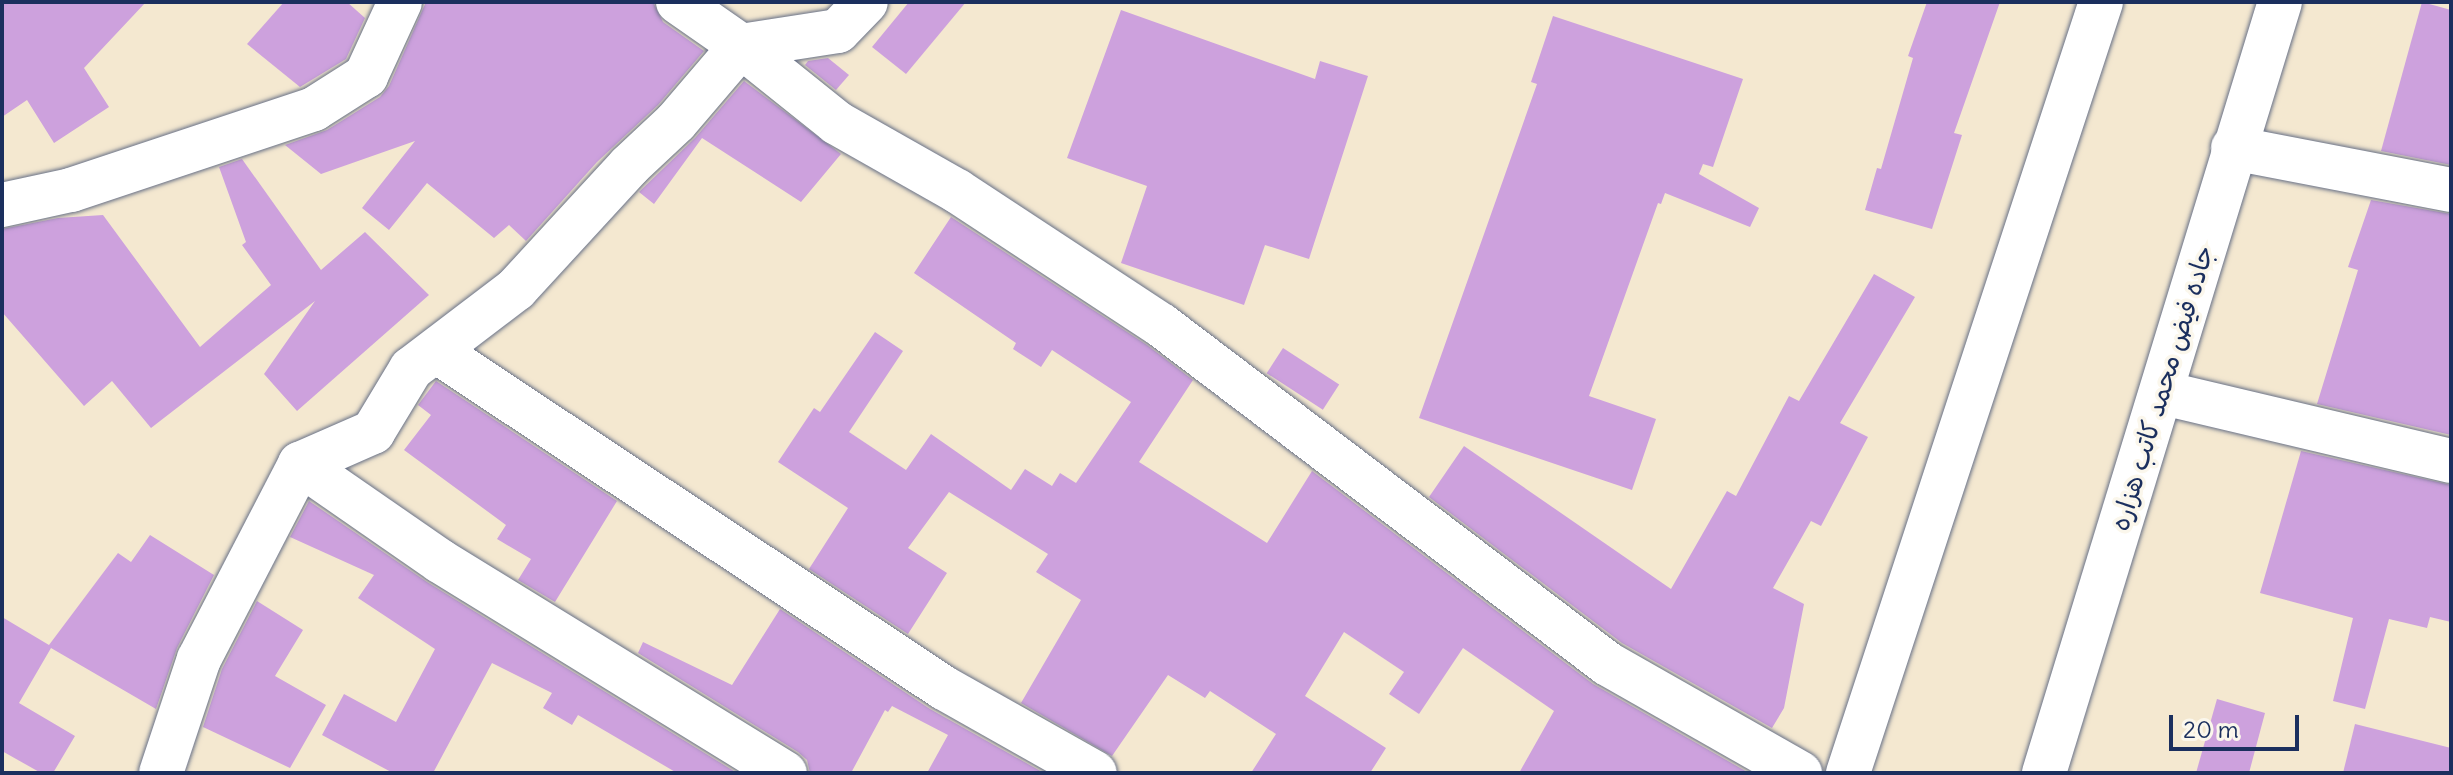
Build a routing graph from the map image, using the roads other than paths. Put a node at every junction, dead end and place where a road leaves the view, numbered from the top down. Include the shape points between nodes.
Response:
1 (400, 2) edge
2 (678, 2) edge
3 (866, 2) edge
4 (2101, 2) edge
5 (2280, 2) edge
6 (741, 46) junction
7 (2233, 148) junction
8 (2451, 190) edge
9 (2, 205) edge
10 (436, 351) junction
11 (2163, 393) junction
12 (2451, 461) edge
13 (300, 464) junction
14 (161, 773) edge
15 (785, 773) edge
16 (1095, 773) edge
17 (1800, 773) edge
18 (1848, 773) edge
19 (2044, 773) edge

1 - 9 street via 366,76 314,109 71,190
2 - 6 street
3 - 6 street via 838,31
4 - 18 street
5 - 7 street, جاده فیض محمد کاتب هزاره
6 - 10 street via 516,289
6 - 17 street via 837,123 957,191 1161,325 1608,664
7 - 8 street
7 - 11 street, جاده فیض محمد کاتب هزاره
10 - 13 street via 411,369 373,432
10 - 16 street via 944,688
11 - 12 street
11 - 19 street, جاده فیض محمد کاتب هزاره
13 - 14 street via 199,659
13 - 15 street via 440,561

